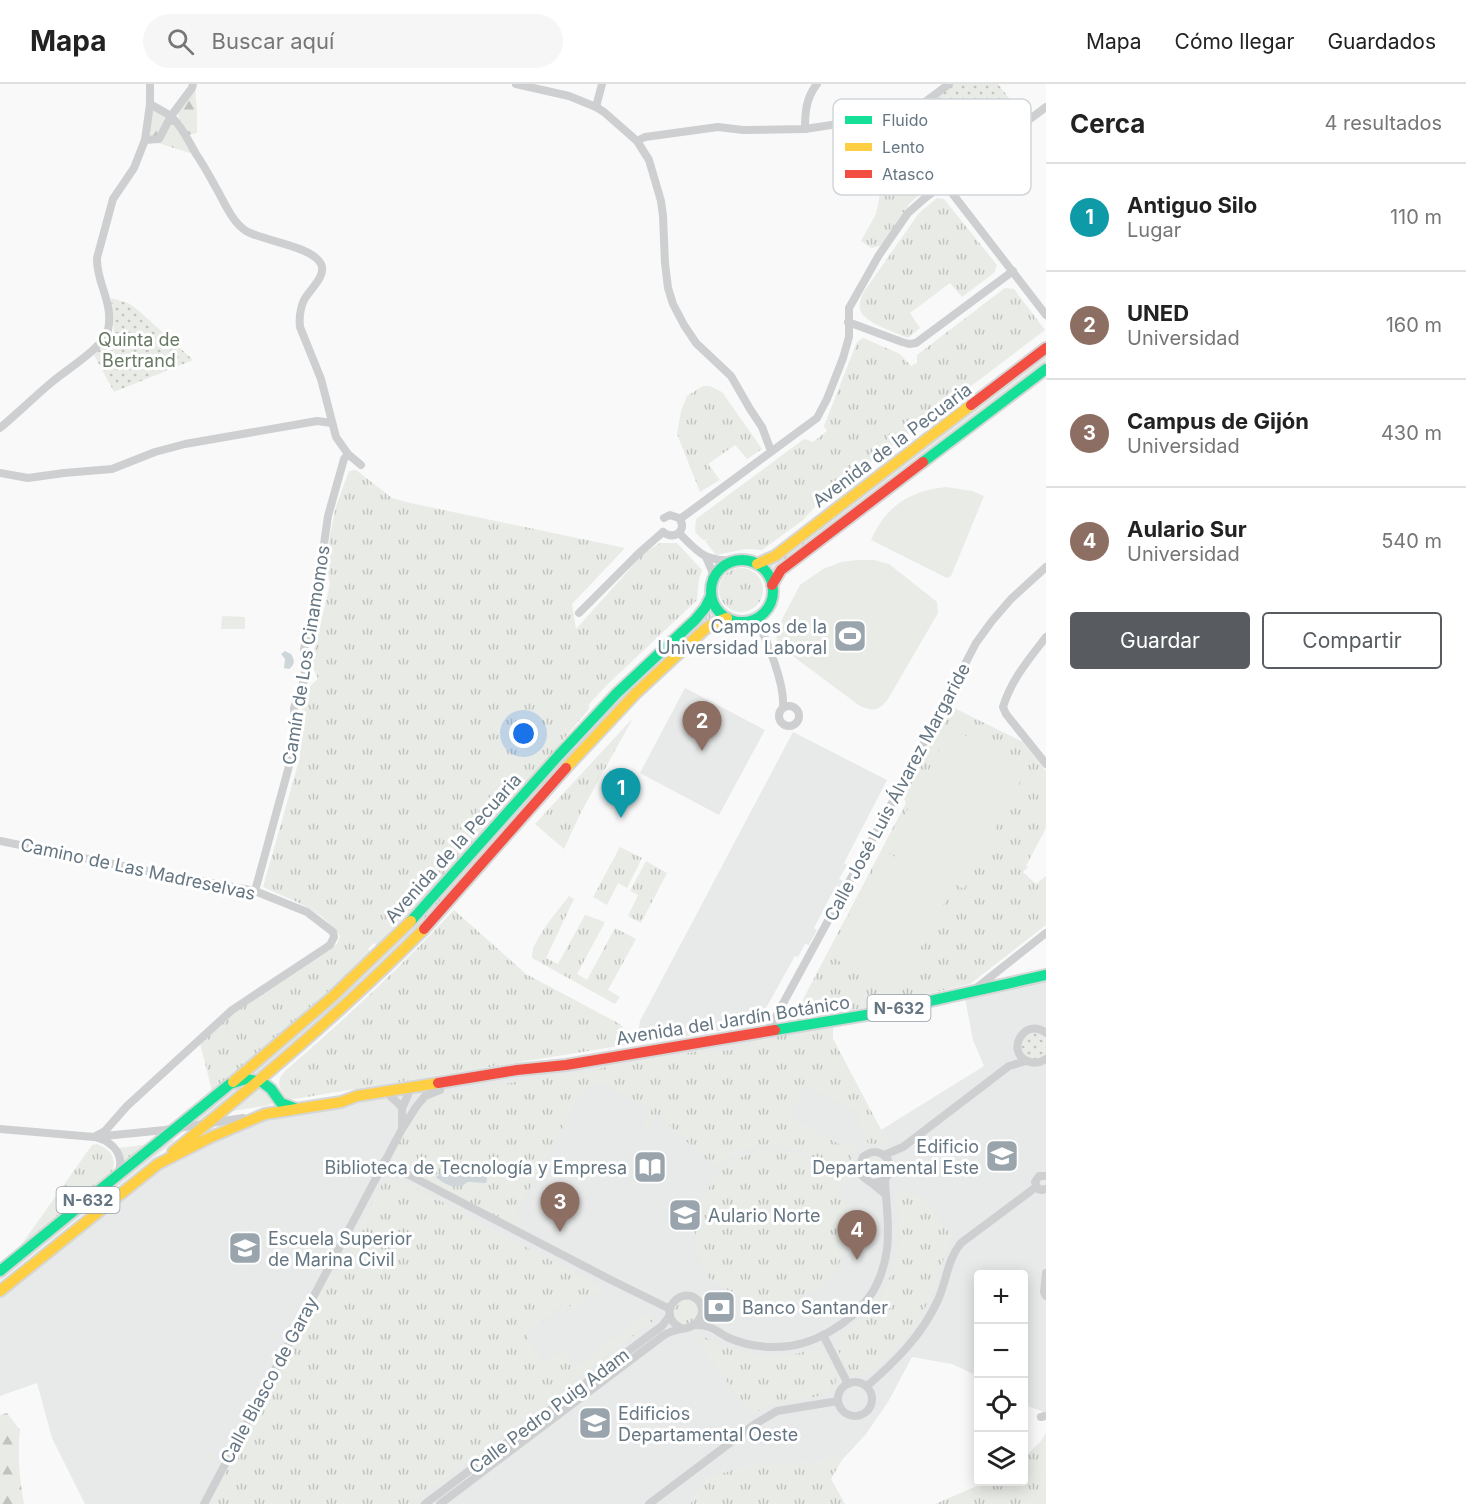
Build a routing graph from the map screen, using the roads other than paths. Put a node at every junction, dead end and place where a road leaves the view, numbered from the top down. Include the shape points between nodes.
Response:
1 (150, 84) edge
2 (193, 84) edge
3 (516, 84) edge
4 (602, 84) edge
5 (816, 84) edge
6 (949, 84) edge
7 (929, 99) edge
8 (150, 104) junction
9 (596, 107) junction
10 (1046, 107) edge
11 (171, 116) junction
12 (1031, 118) edge
13 (833, 125) edge
14 (805, 129) junction
15 (145, 140) junction
16 (637, 141) junction
17 (929, 195) edge
18 (954, 195) edge
19 (1013, 271) junction
20 (1046, 315) edge
21 (848, 322) junction
22 (1046, 348) edge
23 (1046, 369) edge
24 (332, 423) junction
25 (0, 428) edge
26 (771, 451) junction
27 (348, 454) junction
28 (361, 465) dead end
29 (0, 473) edge
30 (680, 519) junction
31 (663, 532) junction
32 (679, 533) junction
33 (706, 557) junction
34 (736, 561) junction
35 (757, 564) junction
36 (1046, 567) edge
37 (712, 582) junction
38 (772, 585) junction
39 (711, 596) junction
40 (579, 613) dead end
41 (727, 618) junction
42 (756, 619) junction
43 (1046, 637) edge
44 (779, 678) junction
45 (783, 707) junction
46 (797, 709) junction
47 (1046, 764) edge
48 (0, 841) edge
49 (255, 891) junction
50 (1046, 933) edge
51 (1046, 975) edge
52 (973, 991) junction
53 (768, 1031) junction
54 (1046, 1033) edge
55 (1018, 1050) junction
56 (1046, 1059) edge
57 (1026, 1061) junction
58 (278, 1065) junction
59 (566, 1065) junction
60 (1009, 1066) junction
61 (258, 1080) junction
62 (230, 1084) junction
63 (270, 1088) junction
64 (440, 1090) junction
65 (399, 1094) junction
66 (416, 1107) junction
67 (402, 1108) junction
68 (298, 1109) junction
69 (265, 1114) junction
70 (207, 1124) junction
71 (176, 1128) junction
72 (0, 1129) edge
73 (402, 1130) junction
74 (94, 1137) junction
75 (903, 1147) junction
76 (884, 1155) junction
77 (384, 1162) junction
78 (890, 1163) junction
79 (158, 1164) junction
80 (1046, 1176) edge
81 (117, 1177) junction
82 (885, 1180) junction
83 (872, 1184) junction
84 (1036, 1187) junction
85 (1046, 1189) edge
86 (885, 1194) junction
87 (0, 1271) edge
88 (1046, 1273) edge
89 (0, 1291) edge
90 (1046, 1296) edge
91 (670, 1312) junction
92 (702, 1313) junction
93 (696, 1325) junction
94 (709, 1326) junction
95 (681, 1328) junction
96 (823, 1335) junction
97 (848, 1384) junction
98 (867, 1386) junction
99 (838, 1401) junction
100 (204, 1504) edge
101 (425, 1504) edge
102 (440, 1504) edge
103 (649, 1504) edge

1 - 8 street
2 - 11 street
3 - 9 street via 569,96
4 - 9 street
5 - 14 street via 805,109
6 - 7 street
8 - 11 street
8 - 15 street
9 - 16 street
10 - 12 street
11 - 15 street via 159,139
11 - 24 street via 234,220 247,231 314,256 322,265 322,274 304,300 299,319
13 - 14 street
14 - 16 street via 718,127
15 - 25 street via 134,168 113,199 97,258 109,312 108,332 92,352
16 - 26 street via 649,160 661,201 665,263 673,304 696,343 731,375
17 - 21 street via 908,213 879,255 849,308
18 - 19 street
19 - 20 street
19 - 21 street via 916,343 902,342
21 - 26 street via 849,337 843,358 817,418
22 - 35 main road, Avenida de la Pecuaria via 775,556
23 - 38 main road, Avenida de la Pecuaria via 786,566
24 - 27 street
24 - 29 street via 317,421 185,444 112,469 28,478
26 - 30 street
27 - 28 street
27 - 49 street, Camín de Los Cinamomos via 327,516 318,586 304,649 305,678 294,708 295,744
30 - 31 street via 662,516
30 - 32 street
31 - 32 street via 669,536
31 - 40 street
32 - 33 street
33 - 34 street
33 - 37 street
34 - 35 main road
34 - 37 main road via 724,565
35 - 38 main road via 770,577
36 - 53 street, Calle José Luis Álvarez Margaride via 1011,599 976,643
37 - 39 main road
38 - 42 main road via 767,608
39 - 41 main road
39 - 62 main road, Avenida de la Pecuaria via 695,620 617,693 414,918 331,998
41 - 42 main road
41 - 58 main road, Avenida de la Pecuaria via 705,629 627,701 425,927
42 - 44 street
43 - 47 street via 1026,661 1003,707
44 - 45 street
44 - 46 street
45 - 46 street
45 - 46 street via 779,718 789,726 797,722
48 - 49 street, Camino de Las Madreselvas
49 - 74 street, Camino de Las Madreselvas via 307,912 333,932 330,945 232,1010 105,1131
50 - 52 street
51 - 52 main road, Avenida del Jardín Botánico / N-632
52 - 53 main road, Avenida del Jardín Botánico / N-632 via 872,1014
53 - 59 main road, Avenida del Jardín Botánico / N-632
54 - 55 street via 1026,1031 1018,1042
55 - 57 street
55 - 60 street
56 - 57 street
57 - 60 street
58 - 61 main road, Avenida de la Pecuaria
58 - 63 main road, Avenida de la Pecuaria
59 - 64 main road, Avenida del Jardín Botánico / N-632
59 - 65 main road, Avenida del Jardín Botánico / N-632 via 423,1086
60 - 75 street
61 - 62 main road, Avenida de la Pecuaria
61 - 63 main road
61 - 70 main road, Avenida de la Pecuaria
62 - 71 main road, Avenida de la Pecuaria / N-632
63 - 68 main road via 283,1105
64 - 65 main road, Avenida del Jardín Botánico / N-632
64 - 66 street, Calle Blasco de Garay via 425,1096
65 - 66 street
65 - 67 street, Calle Blasco de Garay
65 - 67 street
65 - 68 main road, Avenida del Jardín Botánico / N-632
66 - 73 street, Calle Blasco de Garay
67 - 73 street, Calle Blasco de Garay
68 - 69 main road, Avenida del Jardín Botánico / N-632
69 - 70 street, Avenida del Jardín Botánico
69 - 79 main road, N-632
70 - 71 street, Avenida del Jardín Botánico
70 - 79 main road, Avenida de la Pecuaria
71 - 74 street, Avenida del Jardín Botánico
71 - 81 main road, N-632
72 - 74 street, Avenida del Jardín Botánico
73 - 77 street, Calle Blasco de Garay
74 - 81 street via 115,1147 121,1167
75 - 76 street
75 - 78 street
76 - 78 street
76 - 83 street via 865,1154 860,1162 862,1178
77 - 91 street
77 - 100 street, Calle Blasco de Garay
78 - 82 street
79 - 89 main road, N-632
80 - 84 street via 1037,1177
81 - 87 main road, N-632
82 - 83 street
82 - 86 street
83 - 86 street
84 - 85 street
84 - 98 street via 953,1253 928,1320 910,1345
86 - 96 street via 888,1228 882,1270 860,1307
88 - 90 street
91 - 92 street via 676,1299 688,1296 696,1299
91 - 95 street via 673,1322
91 - 101 street, Calle Pedro Puig Adam via 651,1335
92 - 93 street
92 - 94 street
93 - 94 street
93 - 95 street
94 - 96 street via 730,1338 774,1347 803,1343
95 - 102 street, Calle Pedro Puig Adam via 664,1335
96 - 97 street
97 - 98 street
97 - 99 street via 840,1391
98 - 99 street via 872,1404 863,1414 844,1413
99 - 103 street via 777,1411

